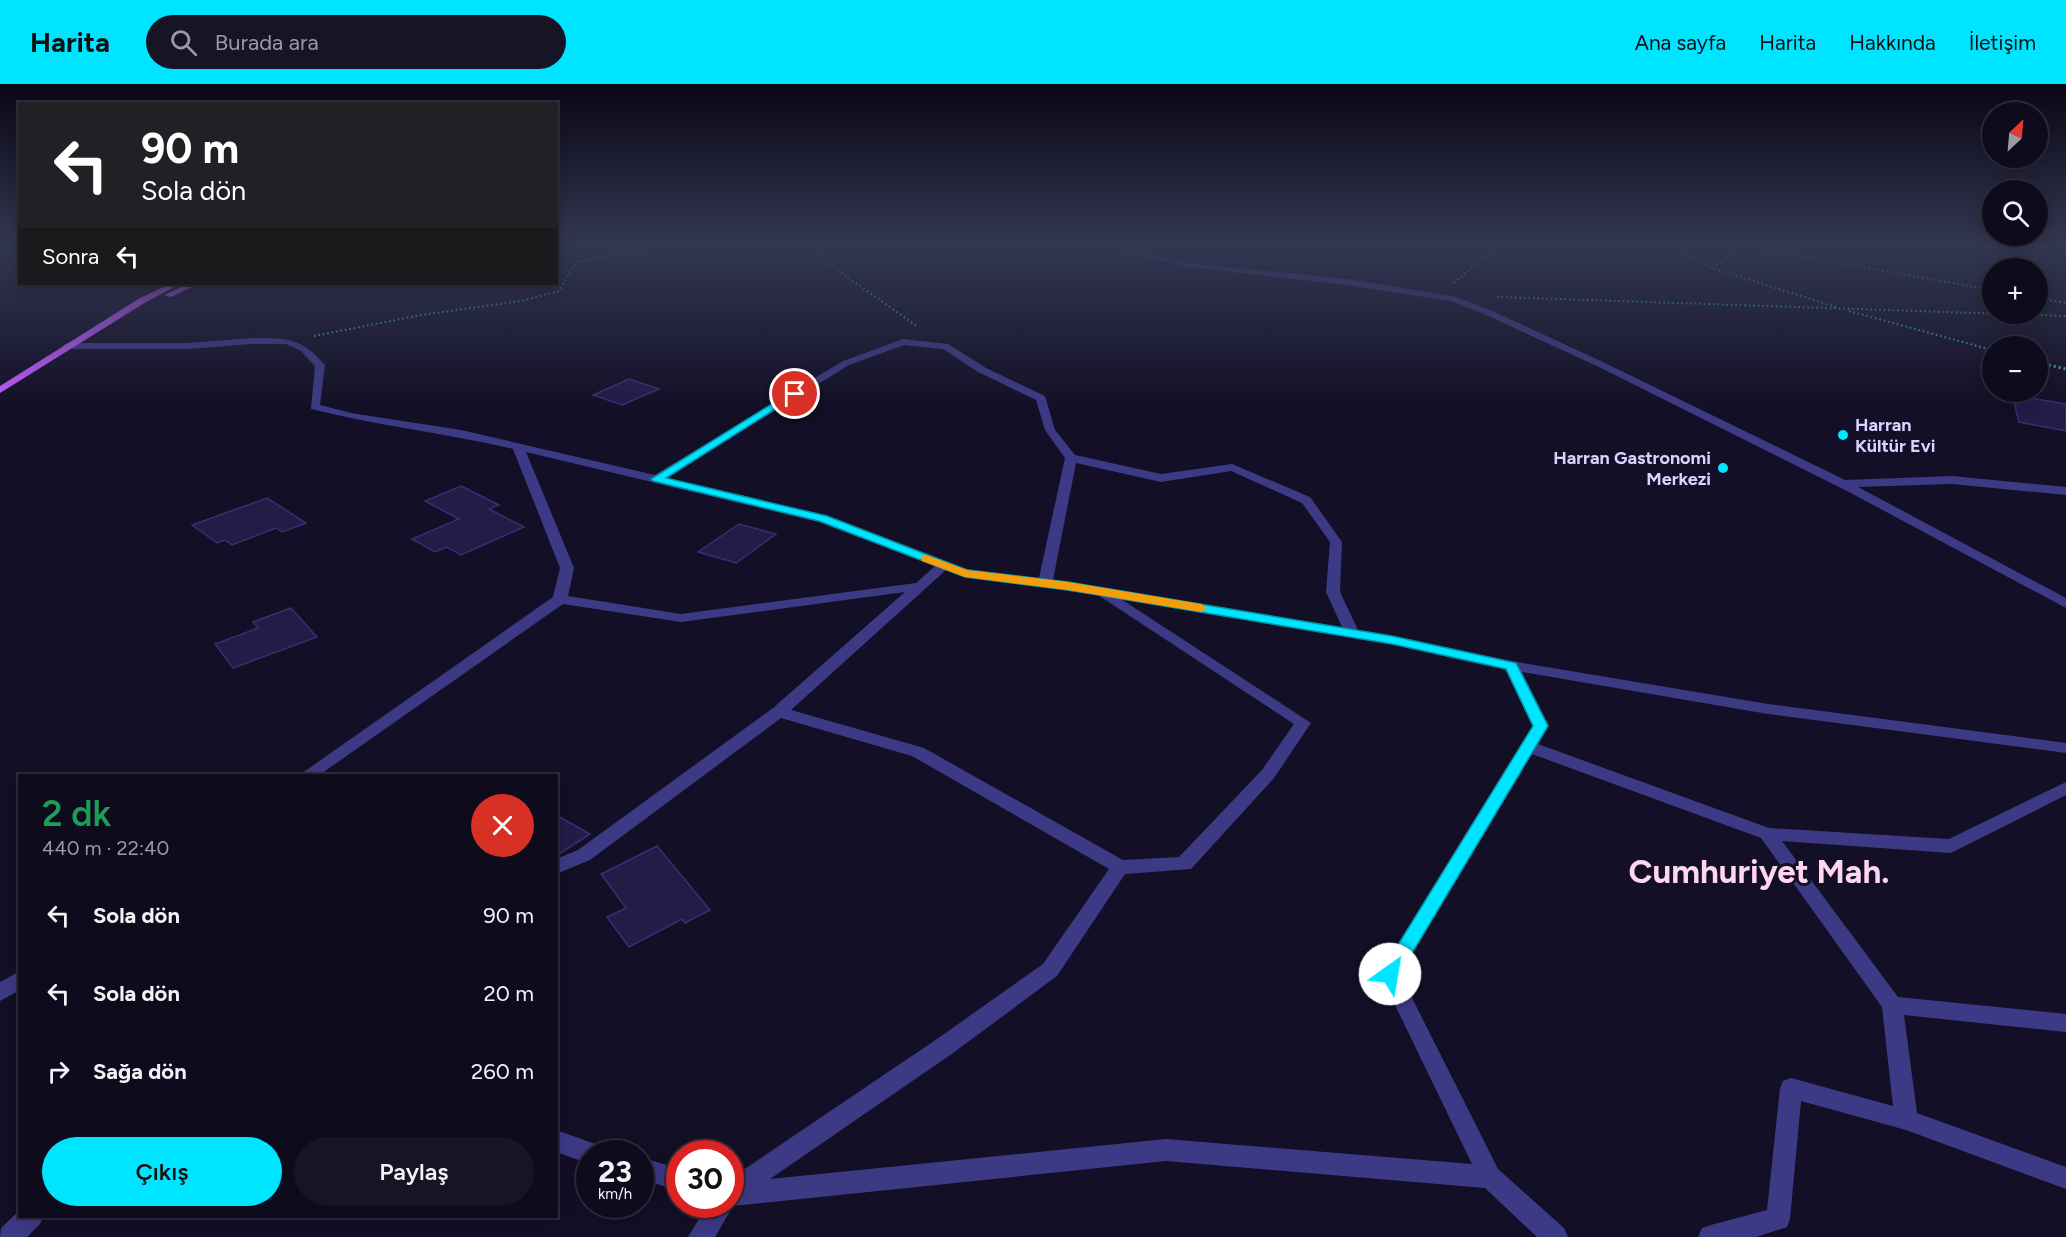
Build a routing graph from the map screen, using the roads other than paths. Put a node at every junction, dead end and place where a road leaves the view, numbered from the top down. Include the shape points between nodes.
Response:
1 (141, 301) edge
2 (158, 301) edge
3 (1457, 301) edge
4 (95, 330) junction
5 (67, 346) junction
6 (0, 390) edge
7 (518, 446) junction
8 (1071, 458) junction
9 (657, 479) junction
10 (1842, 484) junction
11 (2066, 491) edge
12 (944, 565) junction
13 (1045, 584) junction
14 (922, 586) junction
15 (1100, 592) junction
16 (560, 600) junction
17 (2066, 604) edge
18 (1352, 633) junction
19 (1511, 666) junction
20 (779, 712) junction
21 (1530, 747) junction
22 (2066, 748) edge
23 (309, 774) edge
24 (2066, 788) edge
25 (1767, 834) junction
26 (558, 866) edge
27 (1120, 867) junction
28 (18, 981) edge
29 (0, 993) edge
30 (1892, 1005) junction
31 (2066, 1023) edge
32 (1906, 1119) junction
33 (558, 1143) edge
34 (576, 1148) edge
35 (1490, 1178) junction
36 (2066, 1178) edge
37 (744, 1184) edge
38 (744, 1193) edge
39 (30, 1218) edge
40 (713, 1218) edge
41 (9, 1237) edge
42 (701, 1237) edge
43 (1555, 1237) edge
44 (1711, 1237) edge

1 - 4 main road
2 - 4 main road
3 - 10 street via 1602,365
4 - 5 main road
5 - 6 main road
5 - 7 street via 288,341 320,364 315,406
7 - 9 street
7 - 16 street via 567,568
8 - 9 street via 1050,430 1041,398 982,370 945,346 903,342 846,363
8 - 13 street
8 - 18 street via 1161,478 1232,467 1306,500 1336,542 1333,592
9 - 12 street via 823,519
10 - 11 street via 1952,480
10 - 17 street
12 - 13 street via 965,573
12 - 14 street
13 - 15 street
14 - 16 street via 681,618
14 - 20 street
15 - 18 street
15 - 27 street via 1303,723 1268,774 1184,864
16 - 23 street
18 - 19 street
19 - 21 street via 1541,726
19 - 22 street via 1768,709
20 - 26 street via 584,855
20 - 27 street via 918,752
21 - 25 street
21 - 35 street via 1390,974
24 - 25 street via 1951,846
25 - 30 street
27 - 37 street via 1050,970
28 - 29 street
30 - 31 street
30 - 32 street
32 - 36 street
32 - 44 street via 1791,1088 1778,1219
33 - 34 street
35 - 38 street via 1166,1150
35 - 43 street
39 - 41 street
40 - 42 street

